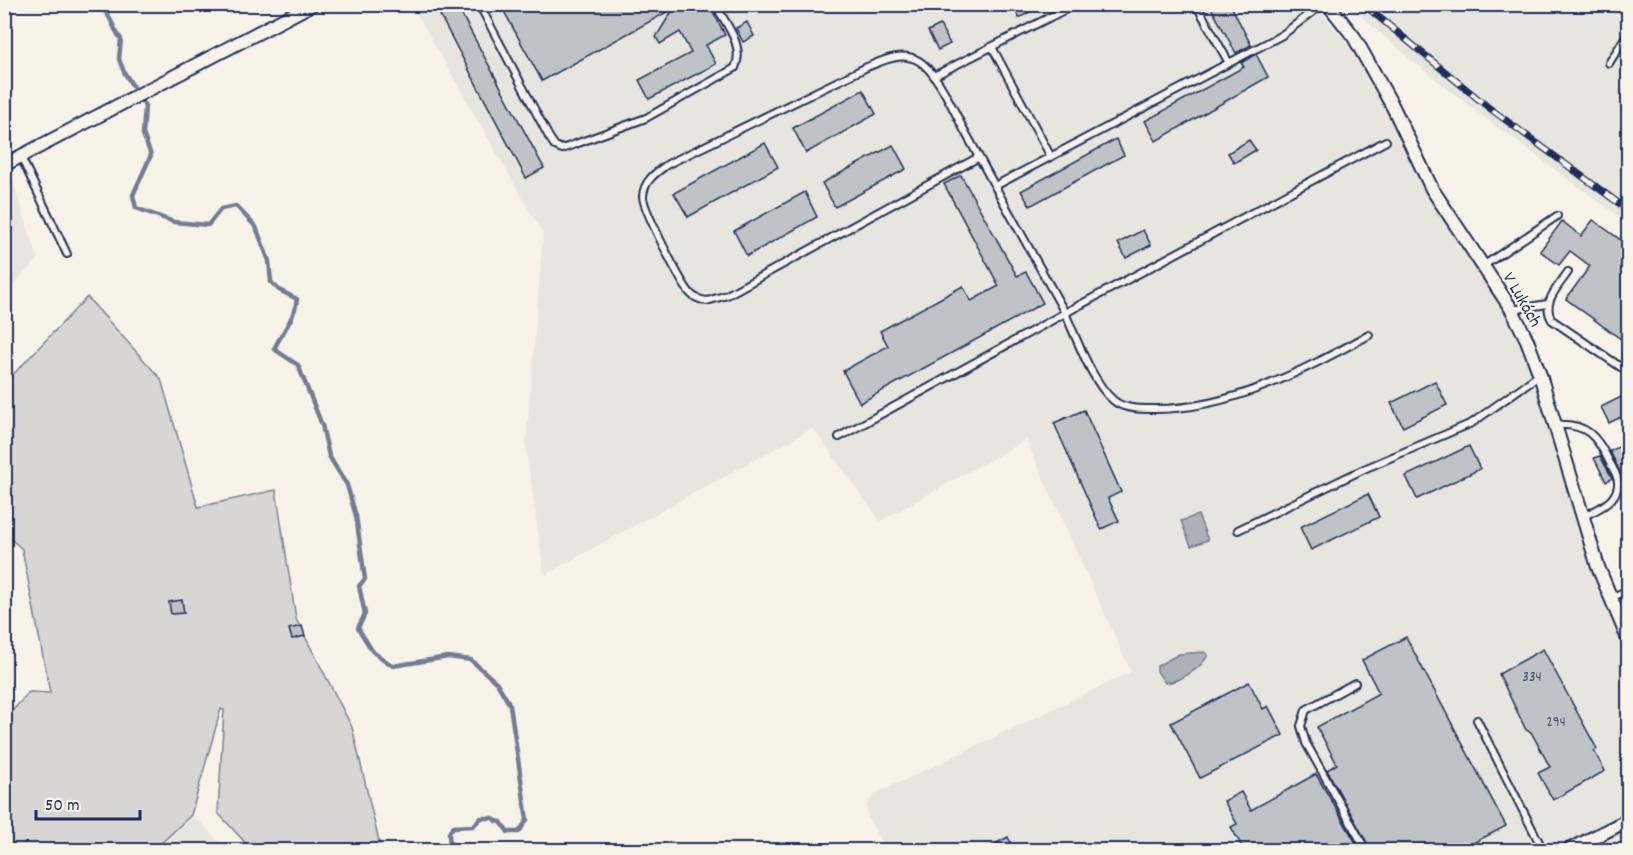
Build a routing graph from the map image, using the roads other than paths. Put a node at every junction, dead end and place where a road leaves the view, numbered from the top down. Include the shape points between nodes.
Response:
1 (313, 4) edge
2 (479, 4) edge
3 (715, 4) edge
4 (1076, 4) edge
5 (1196, 4) edge
6 (1323, 4) edge
7 (1328, 4) edge
8 (1629, 33) edge
9 (992, 47) junction
10 (1229, 63) junction
11 (1609, 63) dead end
12 (934, 76) junction
13 (1386, 141) dead end
14 (1050, 155) junction
15 (21, 157) junction
16 (979, 157) junction
17 (4, 165) edge
18 (995, 186) junction
19 (1557, 216) dead end
20 (67, 254) dead end
21 (1483, 266) junction
22 (1568, 272) dead end
23 (1547, 304) junction
24 (1512, 310) junction
25 (1065, 313) junction
26 (1369, 335) dead end
27 (1625, 370) dead end
28 (1540, 375) junction
29 (1555, 424) junction
30 (839, 437) dead end
31 (1581, 518) junction
32 (1238, 530) dead end
33 (1629, 590) edge
34 (1611, 598) junction
35 (1629, 639) edge
36 (1355, 683) dead end
37 (1477, 720) dead end
38 (1629, 820) edge
39 (1366, 850) edge
40 (1543, 850) edge
41 (1569, 850) edge

1 - 15 street
2 - 3 lane via 549,137 562,149 646,118 735,68 740,58 738,46
4 - 9 lane
5 - 10 lane
6 - 10 lane via 1282,35
7 - 21 street, V Lukách via 1354,37 1432,189
8 - 11 lane
9 - 12 lane
9 - 14 lane
10 - 14 lane
12 - 16 lane
12 - 16 lane via 917,59 886,59 653,174 645,185 644,206 690,293 707,301 727,295
13 - 25 lane
14 - 18 lane
15 - 17 street
15 - 20 lane
16 - 18 lane
18 - 25 lane
19 - 21 lane
21 - 24 street, V Lukách
22 - 23 lane
23 - 24 lane
23 - 27 lane via 1552,320
24 - 28 street, V Lukách
25 - 26 lane via 1101,388 1115,402 1134,409 1183,409 1214,402 1300,371
25 - 30 lane
28 - 29 street, V Lukách
28 - 32 lane via 1472,423
29 - 31 street, V Lukách
29 - 31 lane via 1569,424 1590,433 1600,442 1618,478 1615,493 1606,505
31 - 34 street, V Lukách
33 - 34 lane
34 - 35 street, V Lukách
36 - 39 lane via 1306,710 1301,726 1306,743
37 - 40 lane
38 - 41 street

